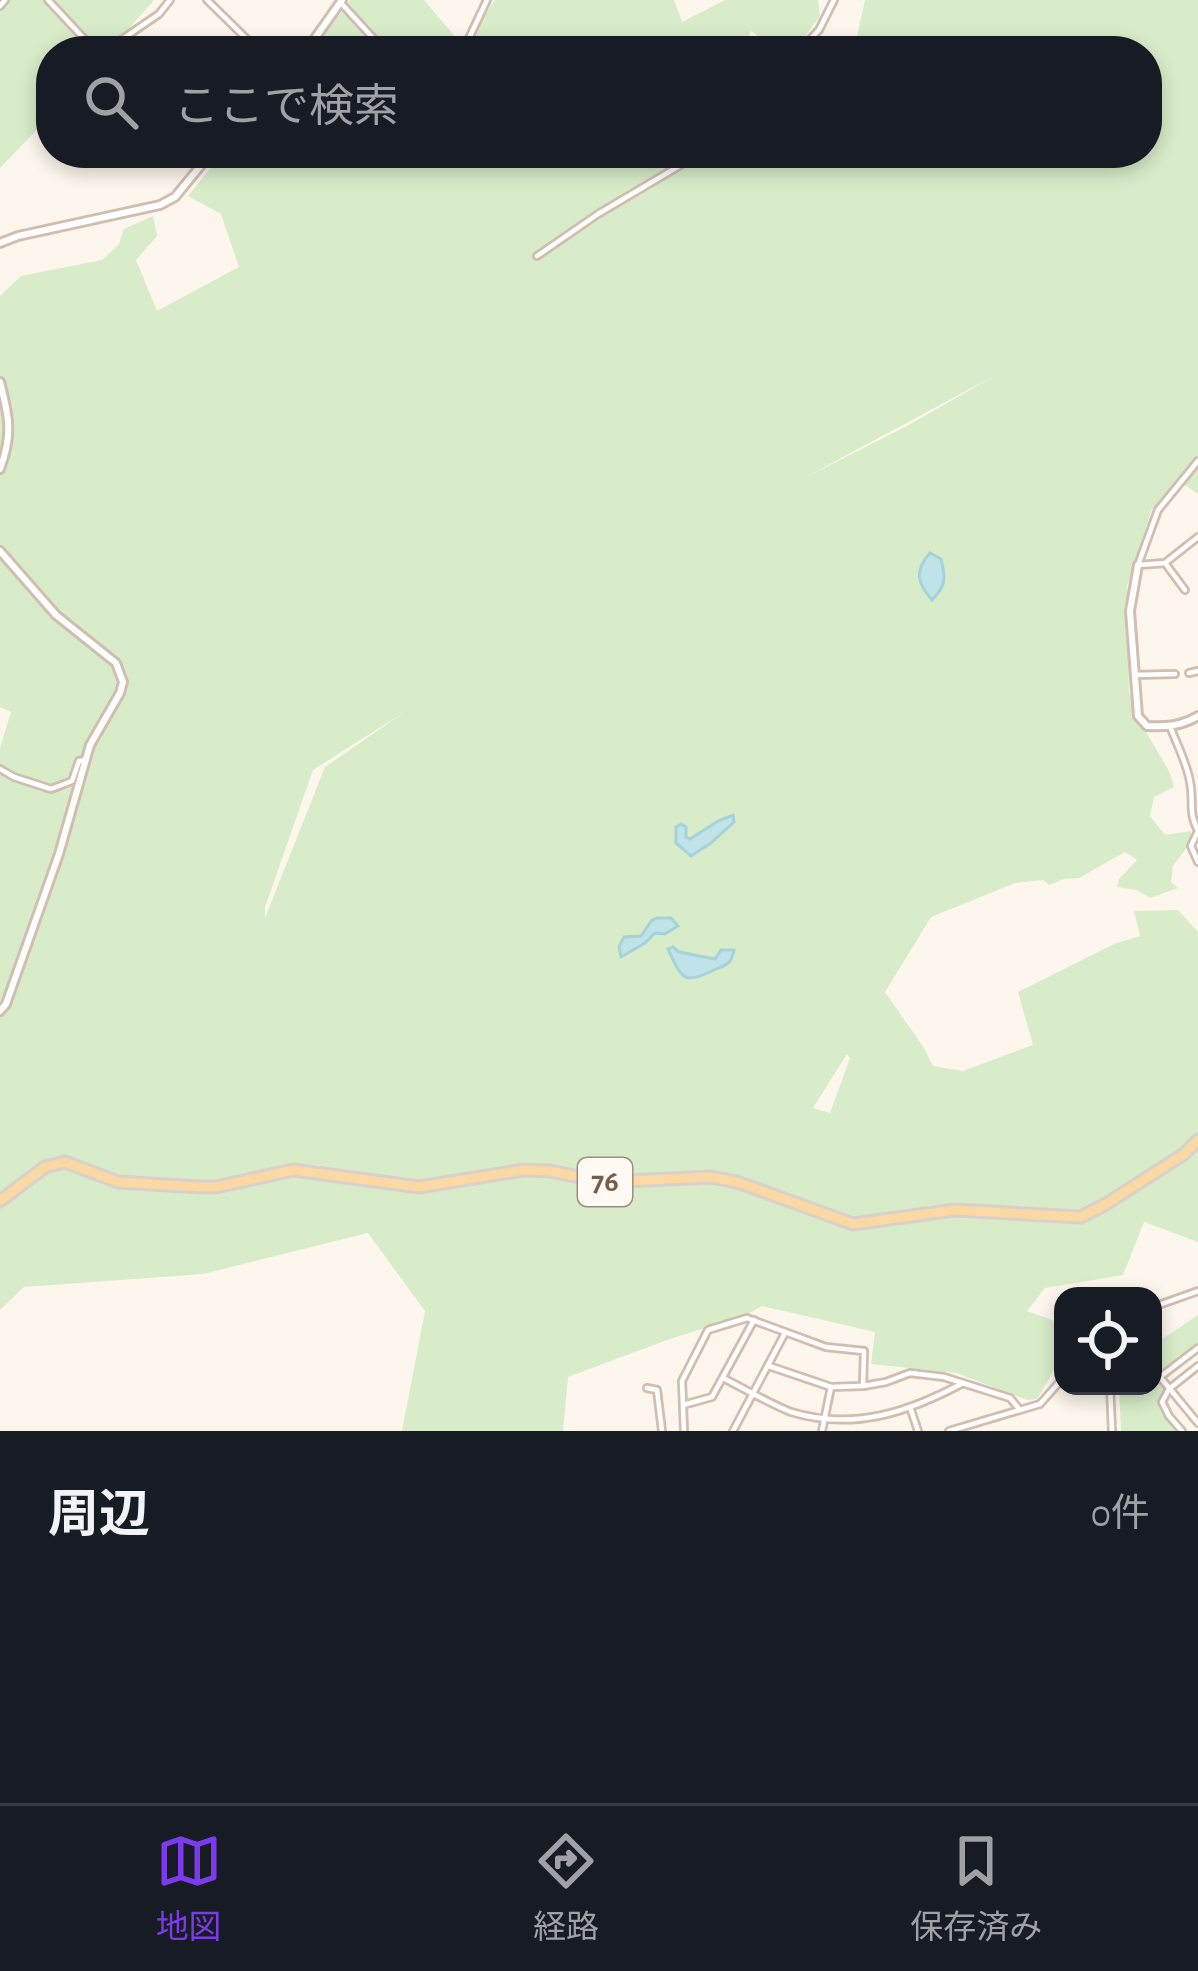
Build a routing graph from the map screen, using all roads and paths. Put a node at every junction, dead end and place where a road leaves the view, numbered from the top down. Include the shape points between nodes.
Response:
1 (48, 0) edge
2 (170, 0) edge
3 (206, 0) edge
4 (487, 0) edge
5 (834, 0) edge
6 (341, 1) edge
7 (82, 36) edge
8 (127, 36) edge
9 (243, 36) edge
10 (316, 36) edge
11 (372, 36) edge
12 (470, 36) edge
13 (814, 36) edge
14 (199, 168) edge
15 (676, 168) edge
16 (0, 243) edge
17 (537, 256) dead end
18 (0, 382) edge
19 (2, 401) edge
20 (1198, 461) edge
21 (0, 469) edge
22 (1198, 537) edge
23 (0, 551) edge
24 (1165, 562) junction
25 (1138, 565) junction
26 (1185, 590) dead end
27 (1198, 671) edge
28 (1175, 674) dead end
29 (1189, 674) dead end
30 (1135, 675) junction
31 (1196, 715) edge
32 (1170, 726) junction
33 (86, 760) junction
34 (0, 769) edge
35 (1198, 831) edge
36 (1198, 862) edge
37 (0, 1011) edge
38 (1198, 1139) edge
39 (0, 1201) edge
40 (1198, 1291) edge
41 (1162, 1304) edge
42 (754, 1320) junction
43 (785, 1333) junction
44 (1198, 1348) edge
45 (769, 1366) junction
46 (1198, 1366) edge
47 (723, 1378) junction
48 (964, 1382) junction
49 (863, 1386) junction
50 (647, 1388) dead end
51 (831, 1388) junction
52 (1054, 1388) edge
53 (1169, 1389) junction
54 (754, 1394) junction
55 (1110, 1395) edge
56 (683, 1405) junction
57 (911, 1410) junction
58 (1020, 1410) junction
59 (824, 1420) junction
60 (1198, 1424) edge
61 (662, 1431) edge
62 (684, 1431) edge
63 (733, 1431) edge
64 (821, 1431) edge
65 (918, 1431) edge
66 (949, 1431) edge
67 (1112, 1431) edge
68 (1182, 1431) edge

1 - 7 street
2 - 8 street
3 - 9 street
4 - 12 street
5 - 13 street
6 - 10 street
6 - 11 street
14 - 16 street via 160,205
15 - 17 street
18 - 19 street
19 - 21 street via 9,420
20 - 25 street via 1158,510
22 - 24 street
23 - 33 street via 56,615 121,671 120,693
24 - 25 street
24 - 26 street
25 - 30 street via 1130,611
27 - 29 street
28 - 30 street
30 - 32 street via 1142,722
31 - 32 street
32 - 35 street
33 - 34 street via 72,781 51,790
33 - 37 street
35 - 36 street via 1191,846
38 - 39 main road, 76 via 1081,1217 955,1210 853,1224 711,1177 604,1182 524,1170 419,1186 293,1170 200,1187 118,1182 64,1162
40 - 41 street
42 - 43 street
42 - 47 street
42 - 56 street via 708,1330 682,1382
43 - 45 street
43 - 49 street via 864,1351
44 - 53 street via 1160,1377
45 - 51 street
45 - 54 street
46 - 53 street
47 - 54 street
47 - 56 street via 712,1397
48 - 49 street via 910,1373
48 - 57 street
48 - 58 street via 1010,1398
49 - 51 street
50 - 61 street via 657,1390
51 - 59 street
52 - 58 street
53 - 60 street
53 - 68 street via 1162,1402
54 - 59 street
54 - 63 street
55 - 67 street
56 - 62 street
57 - 59 street via 863,1422
57 - 65 street
58 - 66 street
59 - 64 street

